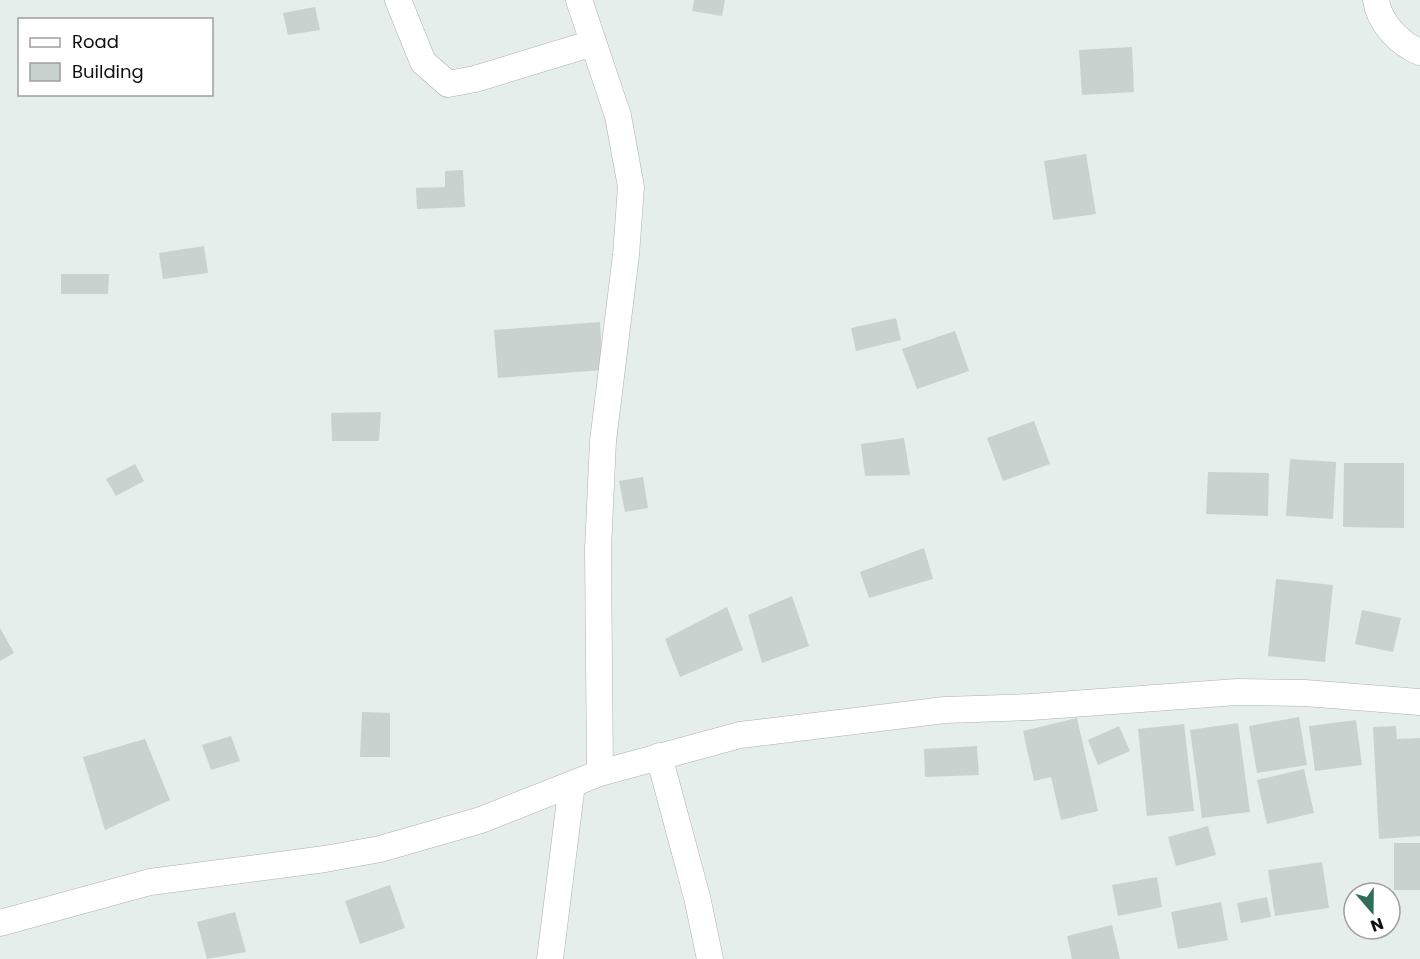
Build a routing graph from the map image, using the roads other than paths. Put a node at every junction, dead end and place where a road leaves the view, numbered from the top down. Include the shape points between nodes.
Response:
1 (398, 0) edge
2 (579, 0) edge
3 (1376, 0) edge
4 (593, 43) junction
5 (1420, 52) edge
6 (1420, 702) edge
7 (658, 756) junction
8 (600, 773) junction
9 (572, 784) junction
10 (0, 923) edge
11 (550, 959) edge
12 (710, 959) edge

1 - 4 street via 423,62 448,84
2 - 4 street
3 - 5 street via 1378,14 1393,33
4 - 8 street via 618,116 631,187 603,441 598,549
6 - 7 street via 1237,692 945,710 740,735
7 - 8 street
7 - 12 street
8 - 9 street
9 - 10 street via 481,820 380,849 150,882
9 - 11 street

